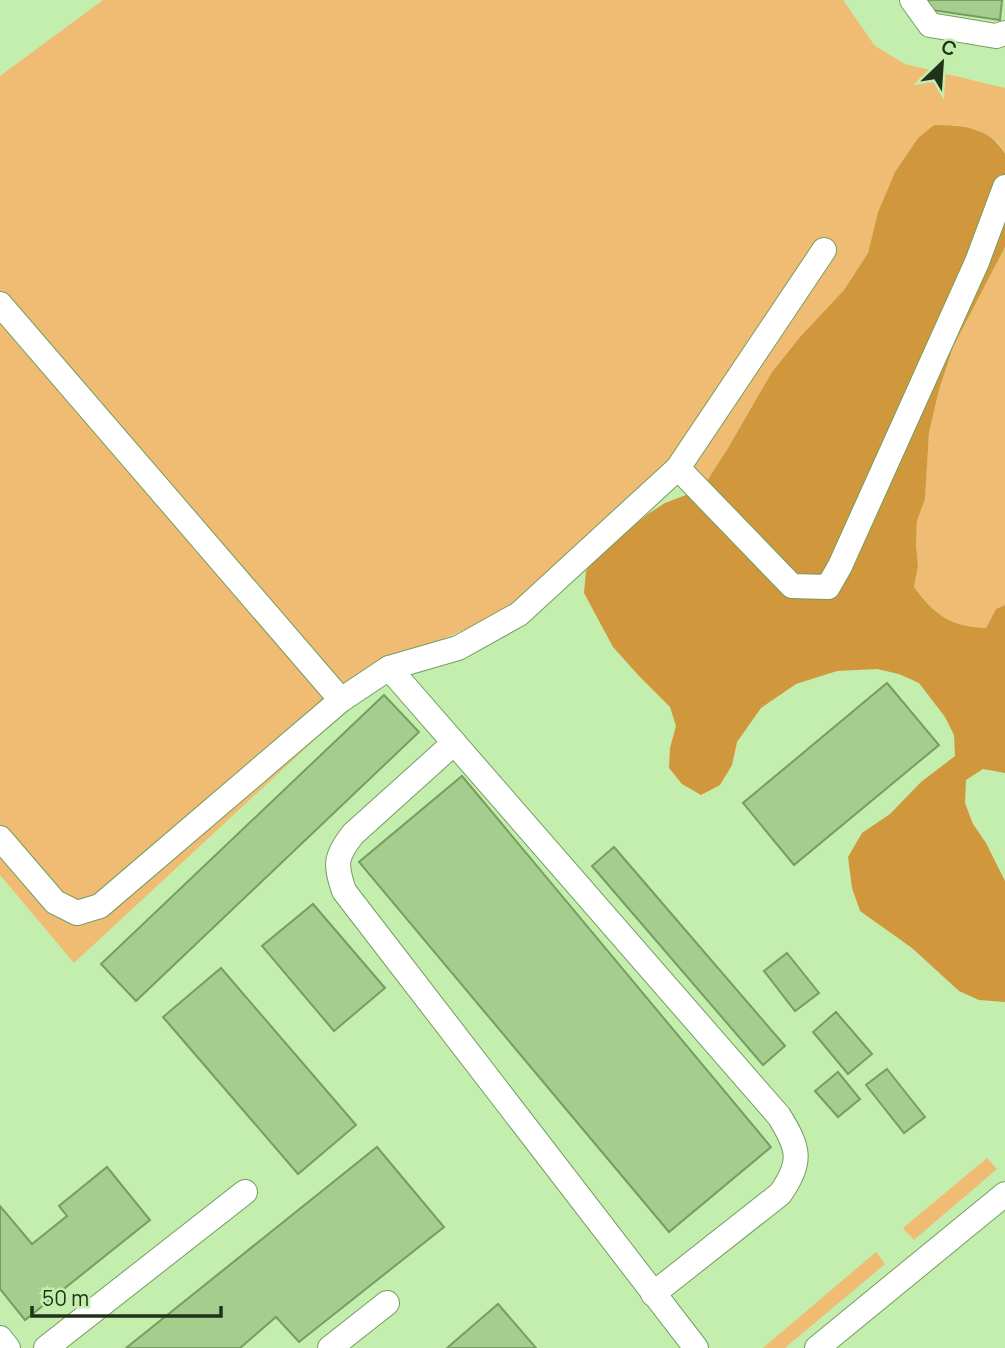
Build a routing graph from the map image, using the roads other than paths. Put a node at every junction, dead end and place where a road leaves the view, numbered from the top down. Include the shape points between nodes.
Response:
1 (912, 0) edge
2 (1005, 33) edge
3 (1005, 187) edge
4 (824, 250) dead end
5 (0, 304) edge
6 (678, 468) junction
7 (389, 668) junction
8 (341, 700) junction
9 (454, 743) junction
10 (0, 838) edge
11 (245, 1192) dead end
12 (1005, 1194) edge
13 (653, 1294) junction
14 (387, 1303) dead end
15 (0, 1338) edge
16 (8, 1348) edge
17 (46, 1348) edge
18 (330, 1348) edge
19 (696, 1348) edge
20 (817, 1348) edge

1 - 2 street via 930,25 996,36
3 - 6 street via 977,262 828,587 792,586
4 - 6 street
5 - 8 street
6 - 7 street via 519,614 458,648
7 - 8 street
7 - 9 street
8 - 10 street via 100,906 77,913 55,902
9 - 13 street via 353,834 341,850 337,872 344,891
9 - 13 street via 792,1136 797,1158 792,1178 780,1194
11 - 17 street
12 - 20 street
13 - 19 street
14 - 18 street
15 - 16 street

